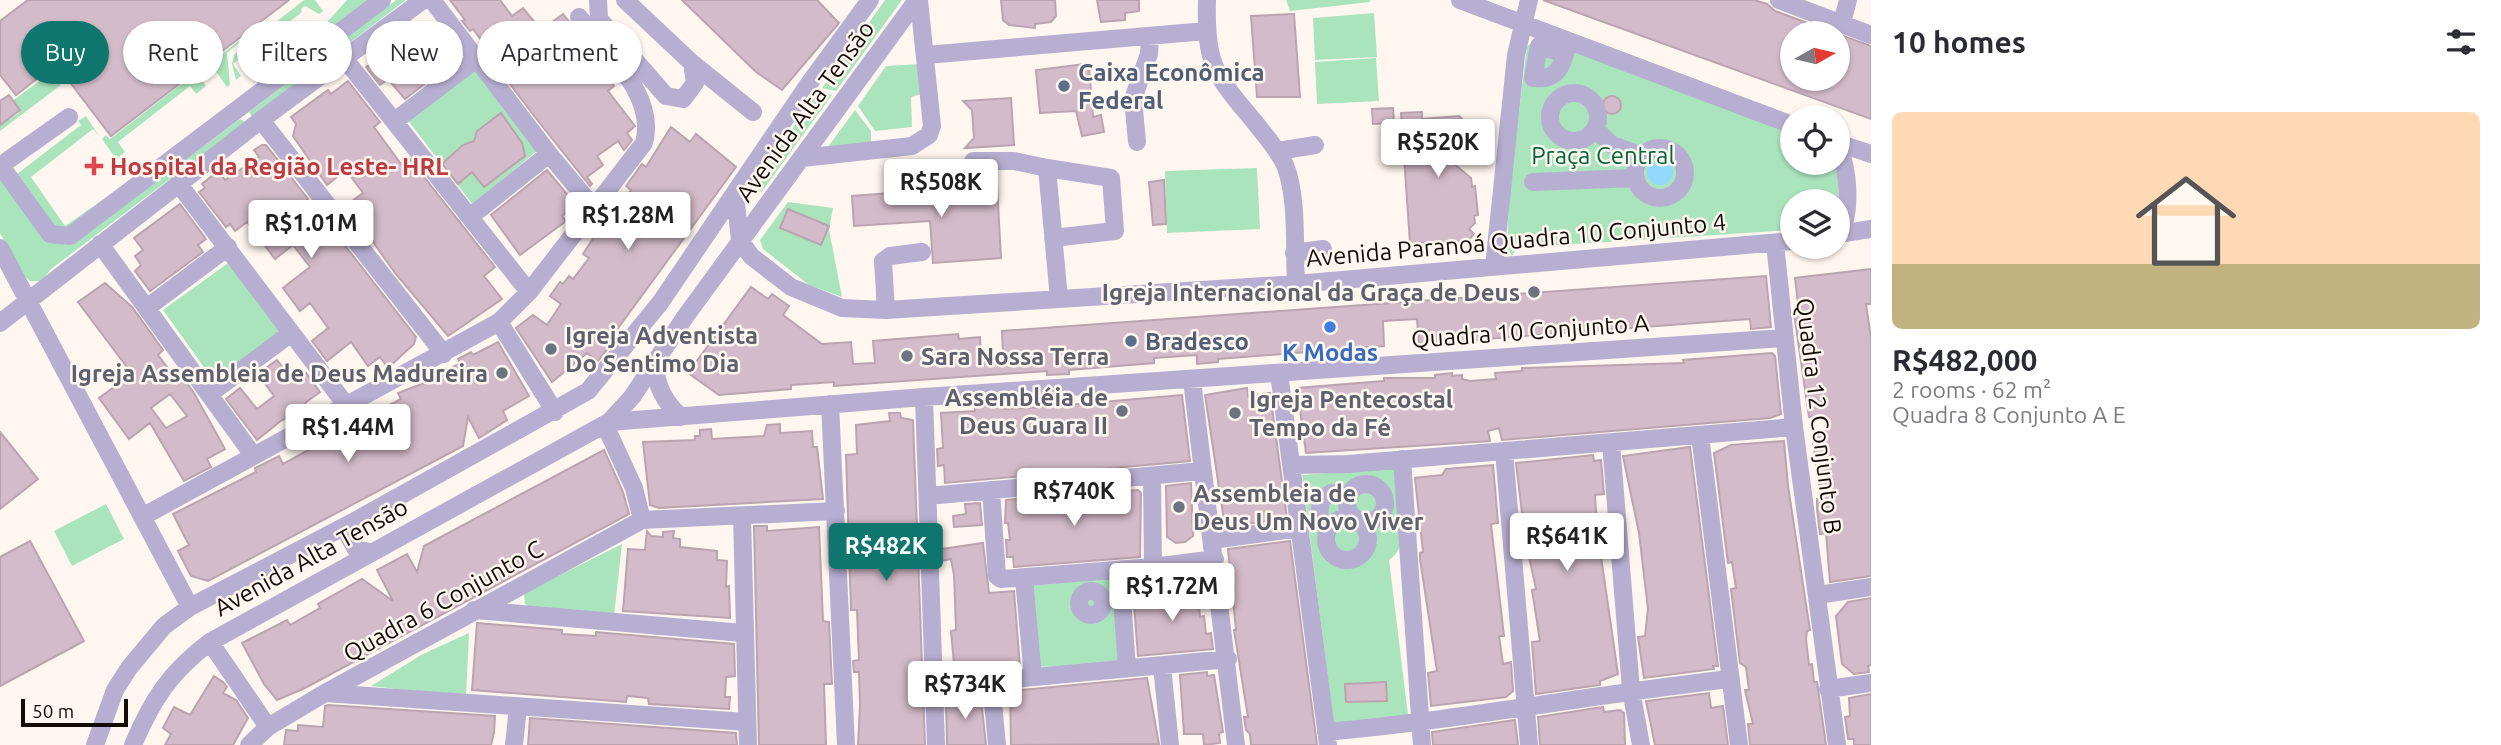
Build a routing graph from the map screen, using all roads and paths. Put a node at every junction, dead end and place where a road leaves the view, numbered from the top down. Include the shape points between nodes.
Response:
1 (382, 0) edge
2 (423, 0) edge
3 (432, 0) edge
4 (598, 0) edge
5 (625, 0) edge
6 (852, 0) edge
7 (870, 0) edge
8 (918, 0) edge
9 (1207, 0) edge
10 (1460, 0) edge
11 (1529, 0) edge
12 (1779, 0) edge
13 (1848, 0) edge
14 (579, 17) dead end
15 (856, 19) junction
16 (1837, 21) edge
17 (1843, 21) edge
18 (1522, 22) junction
19 (1850, 26) edge
20 (1206, 31) junction
21 (1871, 34) edge
22 (1150, 36) junction
23 (352, 53) edge
24 (926, 55) junction
25 (476, 60) junction
26 (692, 63) junction
27 (352, 67) edge
28 (310, 84) edge
29 (753, 112) dead end
30 (69, 117) dead end
31 (261, 120) junction
32 (396, 120) junction
33 (1780, 120) edge
34 (1595, 129) dead end
35 (1137, 142) dead end
36 (1315, 145) dead end
37 (1850, 146) edge
38 (1278, 151) junction
39 (1871, 154) edge
40 (549, 155) junction
41 (1642, 156) junction
42 (802, 158) junction
43 (1871, 160) edge
44 (973, 161) dead end
45 (0, 166) edge
46 (1047, 168) junction
47 (1850, 171) edge
48 (746, 178) junction
49 (1636, 178) junction
50 (1533, 182) dead end
51 (178, 183) junction
52 (735, 194) junction
53 (772, 200) junction
54 (593, 207) junction
55 (471, 216) junction
56 (1850, 222) edge
57 (1868, 230) edge
58 (1850, 232) edge
59 (1053, 238) junction
60 (740, 240) junction
61 (1780, 242) edge
62 (100, 244) junction
63 (228, 247) junction
64 (0, 248) edge
65 (1323, 249) dead end
66 (922, 252) dead end
67 (1294, 253) junction
68 (1783, 259) edge
69 (1493, 267) junction
70 (1296, 284) junction
71 (529, 292) junction
72 (1059, 299) junction
73 (28, 300) junction
74 (660, 303) junction
75 (148, 307) junction
76 (886, 310) junction
77 (685, 317) junction
78 (499, 322) junction
79 (0, 323) edge
80 (290, 334) junction
81 (1784, 338) junction
82 (444, 354) junction
83 (655, 365) junction
84 (1279, 373) junction
85 (1192, 380) junction
86 (211, 394) junction
87 (924, 397) junction
88 (830, 404) junction
89 (346, 405) junction
90 (555, 412) junction
91 (681, 416) junction
92 (607, 424) junction
93 (1794, 427) junction
94 (1700, 435) junction
95 (1611, 443) junction
96 (1504, 451) junction
97 (253, 456) junction
98 (1402, 459) junction
99 (1291, 465) junction
100 (1201, 471) junction
101 (1153, 478) junction
102 (991, 490) junction
103 (928, 496) junction
104 (1349, 496) junction
105 (836, 510) junction
106 (742, 516) junction
107 (142, 517) junction
108 (642, 520) junction
109 (1357, 520) junction
110 (353, 522) junction
111 (1300, 528) junction
112 (1328, 529) junction
113 (1212, 540) junction
114 (308, 546) junction
115 (369, 552) junction
116 (1215, 559) junction
117 (1153, 568) junction
118 (1119, 571) junction
119 (332, 572) junction
120 (1024, 579) junction
121 (1871, 587) edge
122 (1818, 595) junction
123 (190, 607) junction
124 (474, 610) junction
125 (743, 633) junction
126 (209, 642) junction
127 (1228, 659) junction
128 (1162, 666) junction
129 (1127, 668) junction
130 (1033, 677) junction
131 (1730, 678) junction
132 (991, 681) junction
133 (1871, 683) edge
134 (934, 684) junction
135 (1828, 689) junction
136 (1631, 690) junction
137 (325, 694) junction
138 (518, 707) junction
139 (1524, 708) junction
140 (747, 722) junction
141 (1419, 723) junction
142 (268, 727) junction
143 (1327, 738) edge
144 (95, 745) edge
145 (133, 745) edge
146 (249, 745) edge
147 (514, 745) edge
148 (748, 745) edge
149 (846, 745) edge
150 (936, 745) edge
151 (997, 745) edge
152 (1170, 745) edge
153 (1236, 745) edge
154 (1422, 745) edge
155 (1529, 745) edge
156 (1641, 745) edge
157 (1739, 745) edge
158 (1837, 745) edge

1 - 45 street via 70,236 50,233
2 - 23 street
3 - 25 street
4 - 26 street via 599,19 666,96 687,95 696,78
5 - 26 street
6 - 15 street
7 - 15 street, Avenida Alta Tensão
8 - 24 street
8 - 42 street, Avenida Alta Tensão
9 - 20 street
10 - 18 street
11 - 18 street
12 - 16 street
13 - 17 street
14 - 54 street via 640,96 648,129 644,144
15 - 48 street, Avenida Alta Tensão
18 - 33 street
18 - 69 street
19 - 21 street
20 - 22 street
20 - 38 street via 1217,75
22 - 24 street
22 - 35 street via 1149,54 1133,99
24 - 42 street via 932,126 922,142
25 - 32 street
25 - 40 street
26 - 29 street
27 - 32 street
28 - 31 street
30 - 45 street
31 - 51 street
31 - 82 street
32 - 55 street
34 - 41 street via 1612,145
36 - 38 street
37 - 39 street
38 - 67 street via 1290,187
40 - 54 street
40 - 55 street
41 - 49 street
41 - 49 street via 1656,148 1671,150 1682,161 1685,177 1676,192 1661,198 1645,192
42 - 53 street, Avenida Alta Tensão
43 - 47 street
44 - 46 street via 1014,161
46 - 59 street
46 - 59 street via 1110,177 1112,181 1115,231
48 - 52 street, Avenida Alta Tensão
48 - 53 street via 759,198
49 - 50 street
51 - 62 street
51 - 63 street
52 - 60 street
52 - 74 street, Avenida Alta Tensão
53 - 60 street, Avenida Alta Tensão
54 - 71 street
55 - 71 street
56 - 57 street
57 - 58 street
59 - 72 street
60 - 76 street, Avenida Paranoá Quadra 10 Conjunto 4 via 751,256 813,298 842,308
60 - 77 street, Avenida Alta Tensão
61 - 69 street, Avenida Paranoá Quadra 10 Conjunto 4
62 - 73 street
62 - 75 street
63 - 75 street
63 - 80 street
64 - 73 street
65 - 67 street
66 - 76 street via 883,261
67 - 70 street
68 - 81 street, Quadra 12 Conjunto B
69 - 70 street, Avenida Paranoá Quadra 10 Conjunto 4
70 - 72 street, Avenida Paranoá Quadra 10 Conjunto 4
71 - 78 street
72 - 76 street, Avenida Paranoá Quadra 10 Conjunto 4
73 - 79 street
73 - 107 street
74 - 77 street via 678,303
74 - 90 street, Avenida Alta Tensão via 588,391
75 - 86 street
77 - 83 street, Avenida Alta Tensão
78 - 82 street
78 - 90 street
80 - 86 street
80 - 89 street
81 - 84 street, Quadra 10 Conjunto A
81 - 93 street, Quadra 12 Conjunto B
82 - 89 street
83 - 91 street via 656,380 669,407
83 - 92 street, Avenida Alta Tensão
84 - 85 street, Quadra 10 Conjunto A
84 - 99 street
85 - 87 street, Quadra 10 Conjunto A
85 - 100 street
86 - 97 street
87 - 88 street, Quadra 10 Conjunto A
87 - 103 street
88 - 91 street, Quadra 10 Conjunto A
88 - 105 street
89 - 97 street
90 - 110 street, Avenida Alta Tensão
91 - 92 street, Quadra 10 Conjunto A
92 - 108 street
92 - 115 street, Avenida Alta Tensão
93 - 94 street
93 - 122 street, Quadra 12 Conjunto B
94 - 95 street
94 - 131 street
95 - 96 street
95 - 136 street
96 - 98 street
96 - 139 street
97 - 107 street
98 - 99 street
98 - 141 street
99 - 111 street
100 - 101 street
100 - 113 street
101 - 102 street
101 - 117 street
102 - 103 street
102 - 120 street via 997,576
103 - 134 street
104 - 109 street via 1348,509
104 - 109 street via 1367,484 1385,499 1379,517
104 - 112 street via 1331,493 1321,500 1319,517
105 - 106 street
105 - 149 street
106 - 108 street
106 - 125 street
107 - 123 street
108 - 124 street, Quadra 6 Conjunto C
109 - 112 street via 1344,517
109 - 112 street via 1368,538 1364,551 1354,559 1340,559 1330,551 1325,538
110 - 114 street, Avenida Alta Tensão
110 - 115 street via 349,537 356,549
111 - 113 street
111 - 143 street
113 - 116 street
114 - 119 street via 328,549
114 - 123 street, Avenida Alta Tensão
115 - 119 street, Avenida Alta Tensão
116 - 117 street
116 - 127 street
117 - 118 street
118 - 120 street
118 - 129 street
119 - 126 street, Avenida Alta Tensão
120 - 130 street
121 - 122 street
122 - 135 street, Quadra 12 Conjunto B
123 - 144 street, Avenida Alta Tensão via 164,626 129,668 115,690
124 - 125 street
124 - 137 street, Quadra 6 Conjunto C
125 - 140 street
126 - 142 street
126 - 145 street, Avenida Alta Tensão via 182,662 159,691
127 - 128 street
127 - 153 street
128 - 129 street
128 - 152 street
129 - 130 street
130 - 132 street
131 - 136 street
131 - 157 street
132 - 134 street
132 - 151 street
133 - 135 street
134 - 150 street
135 - 158 street, Quadra 12 Conjunto B
136 - 139 street
136 - 156 street
137 - 138 street
137 - 142 street, Quadra 6 Conjunto C
138 - 140 street
138 - 147 street
139 - 141 street
139 - 155 street
140 - 148 street
141 - 143 street
141 - 154 street
142 - 146 street, Quadra 6 Conjunto C

